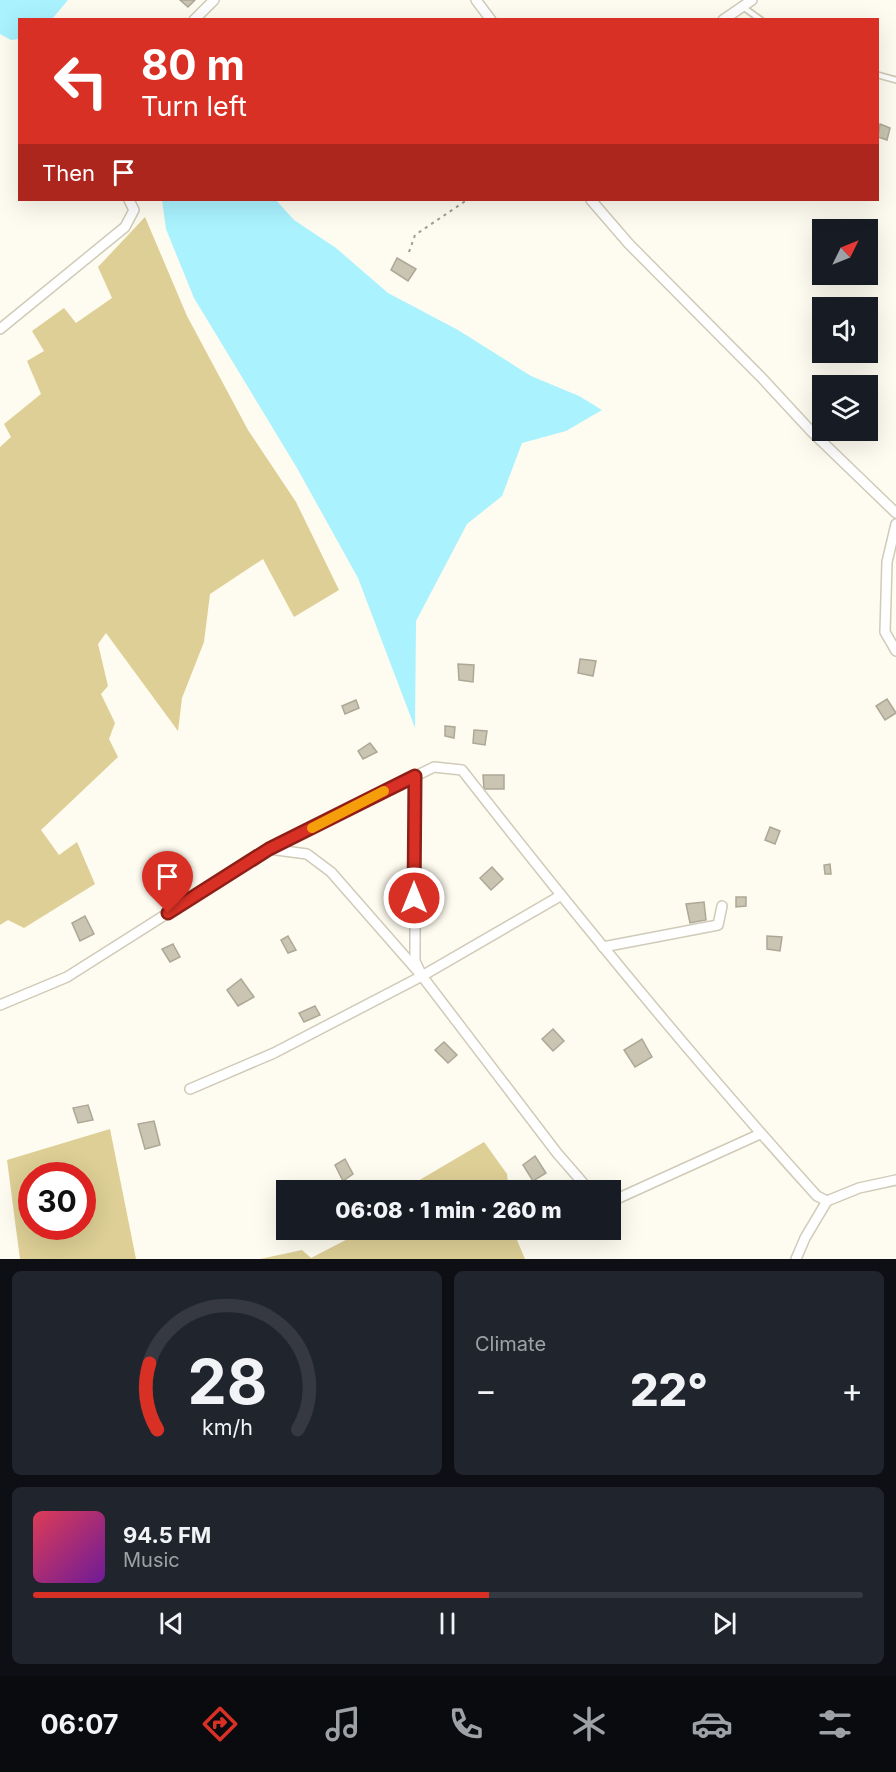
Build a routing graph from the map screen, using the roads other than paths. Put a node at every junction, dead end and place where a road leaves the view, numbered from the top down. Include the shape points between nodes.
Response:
1 (214, 0) edge
2 (476, 0) edge
3 (752, 0) edge
4 (743, 7) junction
5 (196, 18) edge
6 (490, 18) edge
7 (726, 18) edge
8 (758, 18) edge
9 (879, 75) edge
10 (896, 80) edge
11 (130, 201) edge
12 (592, 201) edge
13 (0, 328) edge
14 (896, 513) edge
15 (896, 524) edge
16 (896, 651) edge
17 (415, 776) junction
18 (269, 849) junction
19 (560, 896) junction
20 (722, 906) dead end
21 (603, 947) junction
22 (422, 976) junction
23 (0, 1005) edge
24 (190, 1089) dead end
25 (760, 1134) junction
26 (580, 1180) edge
27 (896, 1180) edge
28 (621, 1197) edge
29 (827, 1201) junction
30 (796, 1259) edge

1 - 5 street
2 - 6 street
3 - 4 street
4 - 7 street
4 - 8 lane
9 - 10 lane
11 - 13 street via 134,210 125,227
12 - 14 street via 811,431
15 - 16 street via 887,562 885,632
17 - 18 street
17 - 19 street via 434,767 462,770
17 - 22 street via 415,961
18 - 22 street via 307,854 331,872
18 - 23 street via 67,977
19 - 21 street
19 - 22 street
20 - 21 street via 718,925
21 - 25 street
22 - 24 street via 274,1053
22 - 26 street
25 - 28 street
25 - 29 street via 817,1196
27 - 29 street via 858,1188
29 - 30 street

